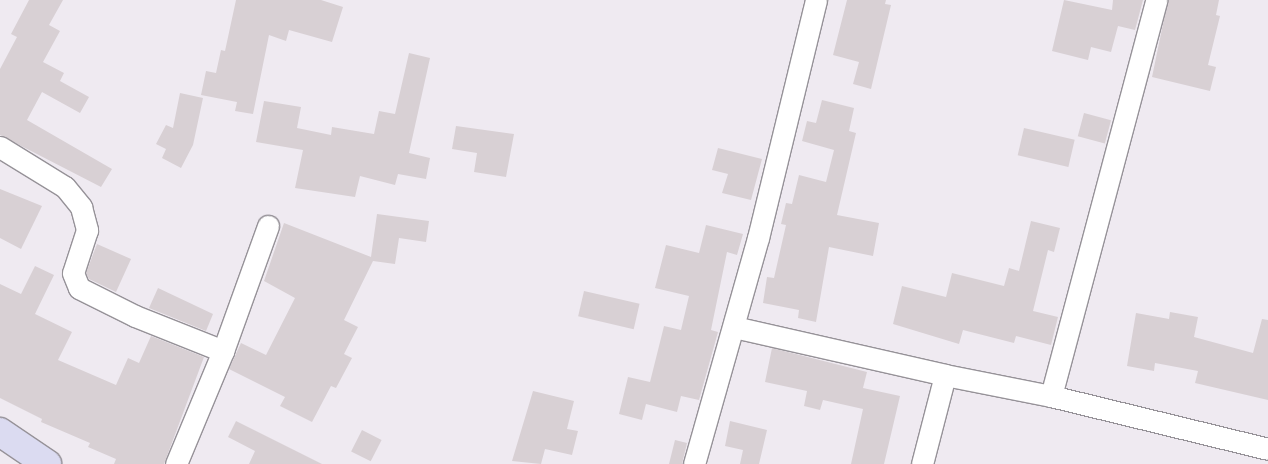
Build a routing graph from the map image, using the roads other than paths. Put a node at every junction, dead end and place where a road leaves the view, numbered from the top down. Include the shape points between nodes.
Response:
1 (816, 0) edge
2 (1156, 0) edge
3 (0, 147) edge
4 (268, 226) dead end
5 (734, 327) junction
6 (223, 351) junction
7 (945, 376) junction
8 (1051, 396) junction
9 (0, 432) edge
10 (1268, 449) edge
11 (47, 464) edge
12 (176, 464) edge
13 (694, 464) edge
14 (922, 464) edge

1 - 5 street via 777,168
2 - 8 street
3 - 6 street via 64,187 81,206 87,230 73,273 79,288 135,316
4 - 6 street
5 - 7 street
5 - 13 street
6 - 12 street
7 - 8 street
7 - 14 street
8 - 10 street
9 - 11 main road

